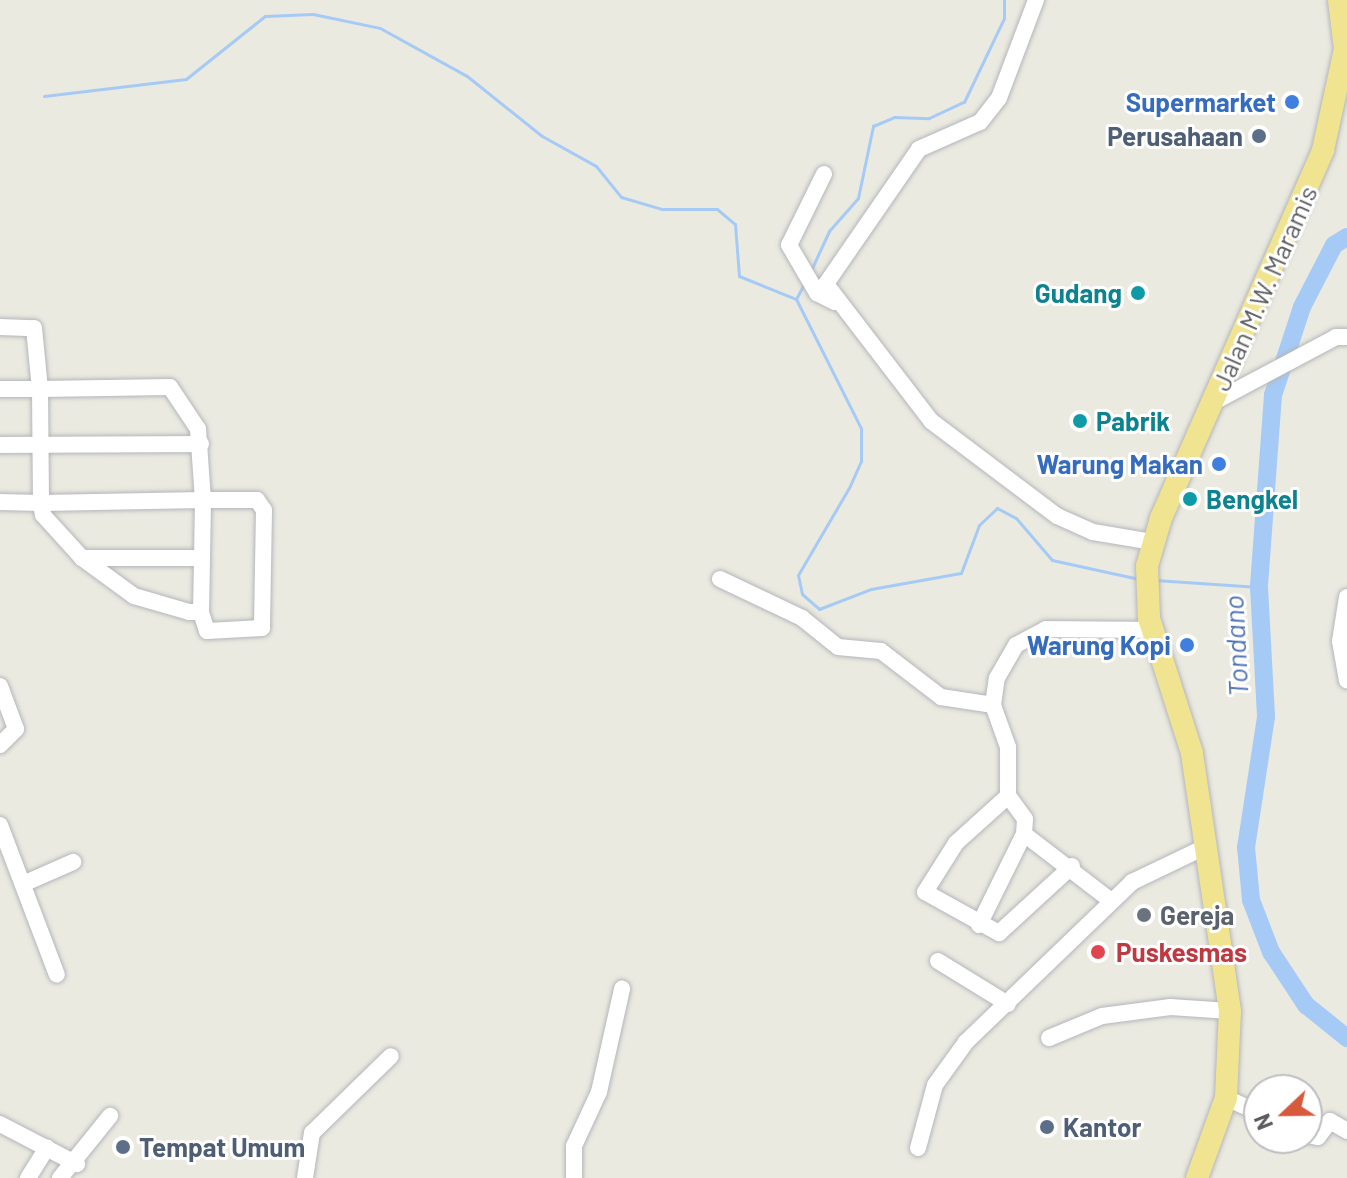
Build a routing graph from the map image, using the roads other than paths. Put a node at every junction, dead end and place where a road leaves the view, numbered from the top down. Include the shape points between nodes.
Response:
1 (1036, 0) edge
2 (1339, 0) edge
3 (824, 174) dead end
4 (837, 303) junction
5 (0, 327) edge
6 (1347, 337) edge
7 (0, 389) edge
8 (40, 389) junction
9 (1224, 397) junction
10 (201, 444) junction
11 (0, 445) edge
12 (40, 445) junction
13 (203, 500) junction
14 (0, 502) edge
15 (41, 503) junction
16 (1153, 542) junction
17 (119, 557) junction
18 (82, 558) junction
19 (202, 558) junction
20 (720, 579) dead end
21 (120, 589) junction
22 (1347, 597) edge
23 (201, 612) junction
24 (1153, 630) junction
25 (1347, 680) edge
26 (0, 686) edge
27 (993, 705) junction
28 (0, 745) edge
29 (1008, 796) junction
30 (0, 825) edge
31 (1024, 834) junction
32 (1203, 848) junction
33 (73, 862) dead end
34 (1072, 866) junction
35 (23, 884) junction
36 (1110, 900) junction
37 (979, 925) junction
38 (938, 961) dead end
39 (57, 975) dead end
40 (622, 989) dead end
41 (1008, 1004) junction
42 (1230, 1011) junction
43 (1049, 1038) dead end
44 (391, 1056) dead end
45 (1226, 1098) junction
46 (1243, 1106) edge
47 (110, 1116) dead end
48 (0, 1124) edge
49 (1323, 1130) edge
50 (1347, 1131) edge
51 (47, 1148) junction
52 (918, 1148) dead end
53 (77, 1164) junction
54 (28, 1178) edge
55 (60, 1178) edge
56 (305, 1178) edge
57 (574, 1178) edge
58 (1197, 1178) edge

1 - 4 street via 999,98 980,122 910,160 866,234 827,278
2 - 9 highway, Jalan M.W. Maramis via 1345,49 1323,150
3 - 4 street via 789,245 809,280
4 - 16 street via 931,421 1047,509 1093,532
5 - 8 street via 34,328
6 - 9 street
7 - 8 street
8 - 10 street via 170,387
8 - 12 street
9 - 16 highway, Jalan M.W. Maramis
10 - 12 street
10 - 13 street
11 - 12 street
12 - 15 street
13 - 15 street
13 - 19 street
13 - 23 street via 261,503 263,622 257,632 214,633 204,628
14 - 15 street
15 - 18 street via 60,538
16 - 24 highway, Jalan M.W. Maramis via 1145,591
17 - 18 street
17 - 19 street
17 - 21 street
18 - 21 street
19 - 23 street
20 - 27 street via 802,618 838,647 881,651 941,697
21 - 23 street via 160,609
22 - 25 street via 1340,641
24 - 27 street via 1085,624 1027,636 1004,663
24 - 32 highway via 1187,731
26 - 28 street via 16,729
27 - 29 street via 1008,747
29 - 31 street via 1025,819
29 - 37 street via 923,886
30 - 35 street
31 - 34 street
31 - 37 street
32 - 36 street
32 - 42 highway
33 - 35 street
34 - 36 street
34 - 37 street via 999,933
35 - 39 street
36 - 41 street
38 - 41 street
40 - 57 street via 599,1092 574,1146
41 - 52 street via 943,1069
42 - 43 street via 1170,1007 1102,1016
42 - 45 highway
44 - 56 street via 312,1133
45 - 46 street
45 - 58 highway
47 - 53 street
48 - 51 street
49 - 50 street via 1330,1121
51 - 53 street
51 - 54 street
53 - 55 street

